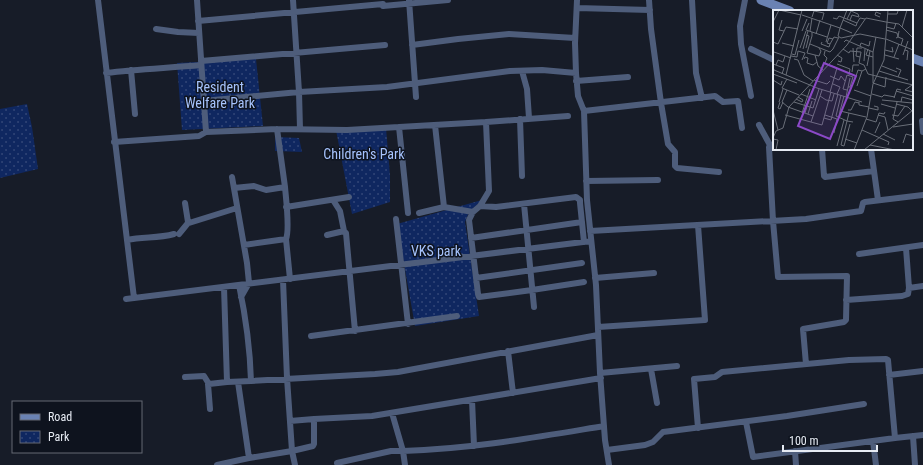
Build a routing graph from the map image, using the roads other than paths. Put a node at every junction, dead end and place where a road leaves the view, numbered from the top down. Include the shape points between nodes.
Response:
1 (98, 0) edge
2 (197, 0) edge
3 (293, 0) edge
4 (448, 0) edge
5 (577, 0) edge
6 (650, 0) edge
7 (692, 0) edge
8 (745, 0) edge
9 (761, 0) edge
10 (831, 0) edge
11 (409, 2) edge
12 (577, 8) junction
13 (650, 10) junction
14 (787, 10) edge
15 (830, 10) edge
16 (294, 13) junction
17 (198, 21) junction
18 (156, 29) dead end
19 (199, 33) junction
20 (575, 38) junction
21 (385, 45) dead end
22 (412, 45) junction
23 (751, 49) dead end
24 (297, 52) junction
25 (913, 58) edge
26 (773, 60) edge
27 (923, 62) edge
28 (201, 63) junction
29 (131, 70) junction
30 (522, 71) junction
31 (106, 73) junction
32 (576, 73) junction
33 (628, 77) dead end
34 (576, 81) junction
35 (415, 84) junction
36 (298, 92) junction
37 (751, 96) dead end
38 (416, 97) dead end
39 (702, 98) junction
40 (204, 102) junction
41 (661, 103) junction
42 (584, 111) junction
43 (135, 114) dead end
44 (568, 116) dead end
45 (529, 118) junction
46 (520, 119) junction
47 (922, 121) dead end
48 (486, 122) junction
49 (435, 125) junction
50 (759, 125) dead end
51 (399, 127) junction
52 (742, 128) dead end
53 (277, 129) junction
54 (300, 129) junction
55 (206, 132) junction
56 (923, 132) edge
57 (114, 142) junction
58 (772, 145) edge
59 (822, 150) edge
60 (871, 150) edge
61 (874, 171) junction
62 (720, 172) dead end
63 (522, 176) dead end
64 (232, 177) dead end
65 (658, 180) dead end
66 (586, 181) junction
67 (286, 187) junction
68 (234, 188) junction
69 (923, 195) edge
70 (349, 197) dead end
71 (333, 200) junction
72 (878, 200) junction
73 (185, 203) dead end
74 (524, 204) junction
75 (480, 206) junction
76 (286, 207) junction
77 (444, 207) junction
78 (237, 208) junction
79 (473, 212) junction
80 (408, 213) dead end
81 (419, 213) dead end
82 (396, 219) dead end
83 (773, 221) junction
84 (582, 222) junction
85 (188, 223) junction
86 (698, 225) junction
87 (527, 230) junction
88 (344, 231) junction
89 (590, 231) junction
90 (327, 235) dead end
91 (471, 238) junction
92 (286, 239) junction
93 (127, 240) junction
94 (591, 241) junction
95 (584, 242) junction
96 (244, 245) junction
97 (923, 245) edge
98 (906, 248) junction
99 (529, 249) junction
100 (859, 254) dead end
101 (473, 256) junction
102 (582, 263) dead end
103 (402, 265) junction
104 (530, 270) junction
105 (350, 271) junction
106 (654, 274) dead end
107 (476, 278) junction
108 (595, 278) junction
109 (290, 279) junction
110 (283, 280) junction
111 (584, 282) dead end
112 (249, 284) junction
113 (239, 285) junction
114 (923, 286) edge
115 (224, 287) junction
116 (909, 288) junction
117 (532, 290) junction
118 (242, 297) junction
119 (134, 298) junction
120 (126, 299) dead end
121 (846, 300) junction
122 (534, 307) dead end
123 (456, 316) dead end
124 (408, 324) junction
125 (598, 327) junction
126 (355, 331) junction
127 (598, 335) junction
128 (311, 336) dead end
129 (508, 351) junction
130 (806, 364) junction
131 (677, 366) dead end
132 (651, 369) junction
133 (923, 371) edge
134 (889, 375) junction
135 (601, 376) junction
136 (185, 377) dead end
137 (287, 378) junction
138 (251, 381) junction
139 (227, 382) junction
140 (238, 382) junction
141 (208, 384) junction
142 (513, 393) junction
143 (472, 400) junction
144 (656, 403) dead end
145 (864, 404) dead end
146 (210, 409) dead end
147 (392, 413) junction
148 (314, 419) junction
149 (290, 421) junction
150 (746, 422) junction
151 (604, 426) junction
152 (698, 428) junction
153 (923, 435) edge
154 (913, 436) junction
155 (895, 438) junction
156 (873, 441) junction
157 (474, 446) junction
158 (607, 450) junction
159 (292, 451) junction
160 (403, 451) junction
161 (795, 451) junction
162 (248, 458) junction
163 (337, 463) dead end
164 (217, 465) edge
165 (294, 465) edge
166 (405, 465) edge
167 (609, 465) edge
168 (796, 465) edge
169 (876, 465) edge
170 (915, 465) edge

1 - 31 street
2 - 17 street
3 - 16 street
4 - 11 street
5 - 12 street
6 - 13 street
7 - 39 street via 696,73
8 - 37 street via 740,26 741,44
9 - 14 main road
10 - 15 street
11 - 16 street
11 - 22 street
12 - 13 street
12 - 20 street
13 - 41 street
16 - 17 street
16 - 24 street
17 - 19 street
18 - 19 street
19 - 28 street
20 - 22 street via 509,34
20 - 32 street
21 - 24 street
22 - 35 street
23 - 26 street
24 - 28 street
24 - 36 street
25 - 27 main road
28 - 29 street
28 - 40 street
29 - 31 street
29 - 43 street
30 - 32 street
30 - 35 street
30 - 45 street via 527,89
31 - 57 street
32 - 34 street
33 - 34 street
34 - 42 street
35 - 36 street
35 - 38 street
36 - 40 street
36 - 54 street
39 - 41 street
39 - 52 street via 717,96 723,102 737,101
40 - 55 street
41 - 42 street
41 - 62 street via 668,144 675,152 676,167
42 - 66 street
44 - 45 street
45 - 46 street
46 - 48 street
46 - 63 street
47 - 56 street
48 - 49 street
48 - 75 street via 489,191
49 - 51 street
49 - 77 street
50 - 58 street
51 - 54 street
51 - 80 street
53 - 54 street
53 - 55 street
53 - 67 street
55 - 57 street via 199,136
57 - 93 street via 113,156
58 - 83 street
59 - 61 street via 825,177
60 - 61 street
61 - 72 street
64 - 68 street
65 - 66 street
66 - 89 street
67 - 68 street via 266,190 254,186
67 - 76 street
68 - 78 street
69 - 72 street
70 - 71 street
71 - 76 street
71 - 88 street via 340,211
72 - 83 street via 863,202 861,212
73 - 85 street
74 - 75 street
74 - 84 street via 576,197 580,200
74 - 87 street
75 - 79 street
76 - 92 street
77 - 79 street
77 - 81 street
78 - 85 street
78 - 96 street
79 - 91 street via 469,220
82 - 103 street
83 - 86 street
83 - 121 street via 778,277 846,275
84 - 87 street
84 - 95 street
85 - 93 street via 176,234
86 - 89 street
86 - 125 street via 705,320
87 - 91 street
87 - 99 street
88 - 90 street
88 - 105 street
89 - 94 street
91 - 101 street
92 - 96 street
92 - 109 street
93 - 119 street
94 - 95 street
94 - 108 street
95 - 99 street
96 - 112 street
97 - 98 street
98 - 100 street
98 - 116 street
99 - 101 street
99 - 104 street
101 - 103 street
101 - 107 street
102 - 104 street
103 - 105 street
103 - 124 street
104 - 107 street
104 - 117 street
105 - 109 street
105 - 126 street
106 - 108 street
107 - 117 street via 479,296
108 - 125 street
109 - 110 street
110 - 112 street
110 - 137 street
111 - 117 street
112 - 113 street
112 - 118 street
113 - 115 street
113 - 118 street
114 - 116 street
115 - 119 street
115 - 139 street
116 - 121 street via 908,294 902,296
117 - 122 street
118 - 138 street via 250,348
119 - 120 street
121 - 130 street via 845,321 803,330
123 - 124 street
124 - 126 street
125 - 127 street
126 - 128 street
127 - 129 street
127 - 135 street
129 - 137 street via 398,372
129 - 142 street
130 - 134 street via 886,358
130 - 152 street via 722,372 715,377 694,379
131 - 132 street
132 - 135 street
132 - 144 street
133 - 134 street
134 - 155 street
135 - 142 street
135 - 151 street
136 - 141 street via 204,376
137 - 138 street
137 - 149 street
138 - 140 street
139 - 140 street
139 - 141 street
140 - 162 street
141 - 146 street
142 - 143 street
143 - 147 street
143 - 157 street
145 - 150 street
147 - 148 street
147 - 160 street
148 - 149 street
148 - 159 street via 313,446
149 - 159 street
150 - 152 street
150 - 161 street via 753,457
151 - 157 street
151 - 158 street
152 - 158 street via 663,432 645,445
153 - 154 street
154 - 155 street
154 - 170 street
155 - 156 street
156 - 161 street
156 - 169 street
157 - 160 street
158 - 167 street
159 - 162 street
159 - 165 street
160 - 163 street via 391,451
160 - 166 street
161 - 168 street
162 - 164 street

